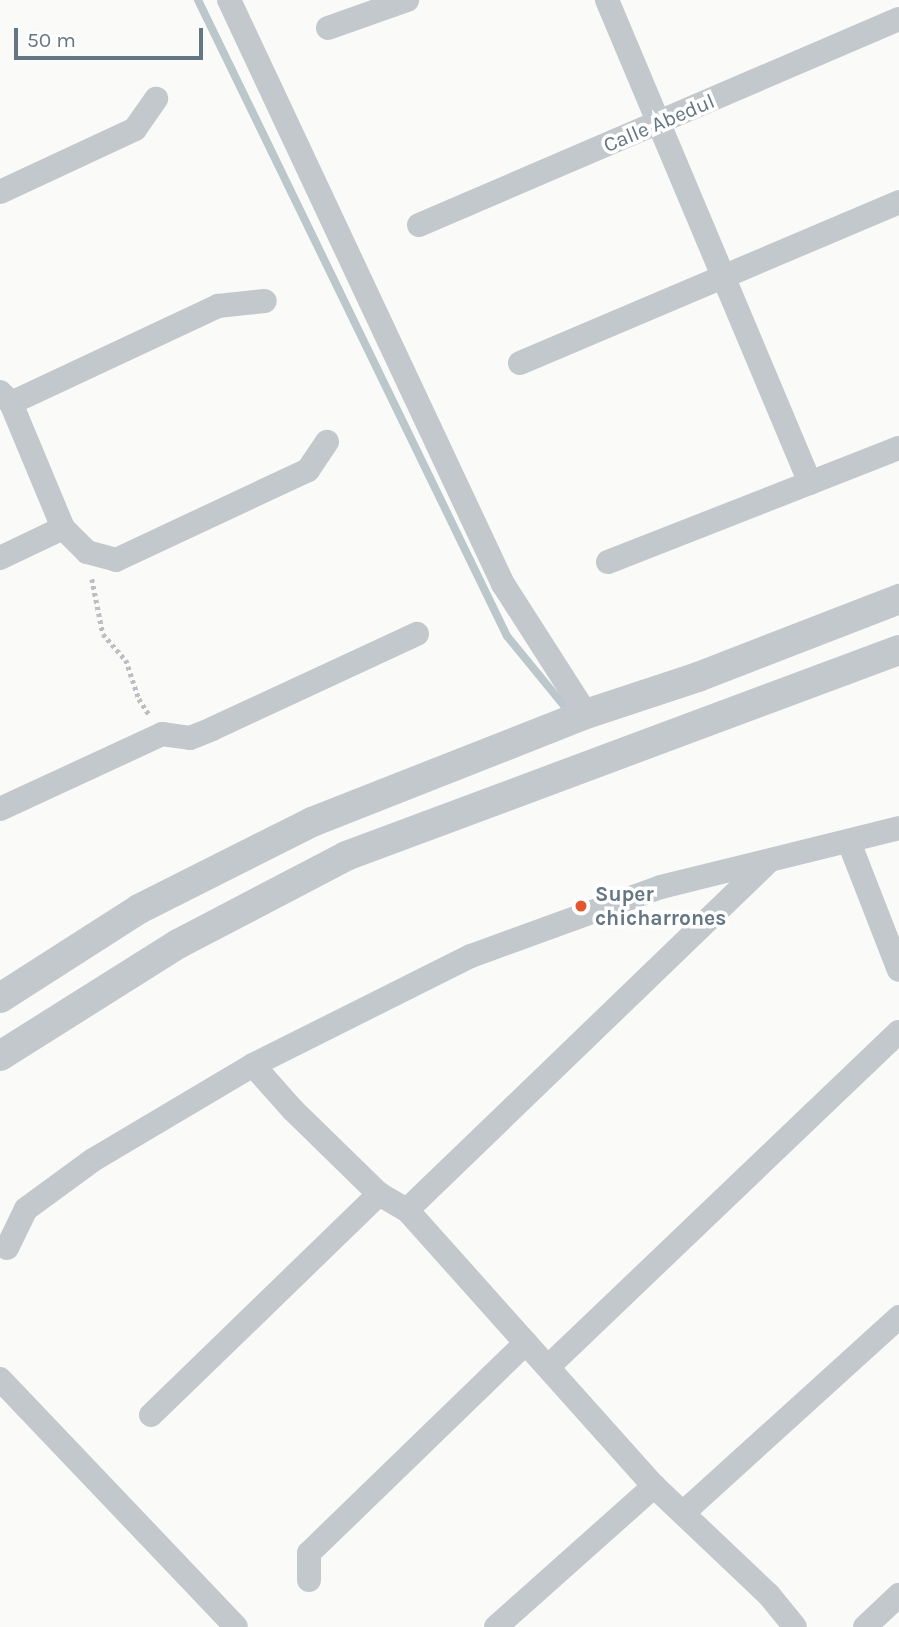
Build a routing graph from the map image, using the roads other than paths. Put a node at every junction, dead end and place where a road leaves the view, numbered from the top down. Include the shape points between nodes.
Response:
1 (229, 0) edge
2 (407, 0) edge
3 (607, 0) edge
4 (899, 19) edge
5 (328, 28) dead end
6 (156, 99) dead end
7 (658, 123) junction
8 (0, 192) edge
9 (899, 202) edge
10 (419, 225) dead end
11 (722, 275) junction
12 (265, 300) dead end
13 (520, 363) dead end
14 (6, 398) edge
15 (327, 442) dead end
16 (899, 448) edge
17 (810, 483) junction
18 (63, 528) junction
19 (0, 558) edge
20 (608, 562) dead end
21 (899, 599) edge
22 (417, 634) dead end
23 (899, 650) edge
24 (715, 671) junction
25 (735, 712) junction
26 (586, 714) junction
27 (0, 809) edge
28 (899, 828) edge
29 (849, 842) junction
30 (768, 862) junction
31 (72, 950) junction
32 (899, 970) edge
33 (0, 998) edge
34 (41, 1029) junction
35 (899, 1032) edge
36 (0, 1056) edge
37 (253, 1065) junction
38 (379, 1194) junction
39 (407, 1210) junction
40 (7, 1248) dead end
41 (899, 1317) edge
42 (526, 1343) junction
43 (548, 1367) junction
44 (0, 1380) edge
45 (151, 1415) dead end
46 (654, 1486) junction
47 (683, 1513) junction
48 (309, 1580) dead end
49 (899, 1595) edge
50 (791, 1626) edge
51 (236, 1627) edge
52 (496, 1627) edge
53 (865, 1627) edge

1 - 26 street via 503,584
2 - 5 street
3 - 7 street
4 - 7 street, Calle Abedul
6 - 8 street via 135,129
7 - 10 street, Calle Abedul
7 - 11 street
9 - 11 street
11 - 13 street
11 - 17 street
12 - 14 street via 218,306
14 - 18 street
15 - 18 street via 309,470 117,560 87,552
16 - 17 street
17 - 20 street
18 - 19 street
21 - 24 street
22 - 27 street via 190,738 162,734
23 - 25 street
24 - 25 street
24 - 26 street
25 - 34 street via 346,856 178,944
26 - 31 street via 312,822 139,909
28 - 29 street
29 - 30 street
29 - 32 street
30 - 37 street via 661,887 471,956
30 - 39 street
31 - 33 street
31 - 34 street via 89,963 89,982 58,1001
34 - 36 street
35 - 43 street
37 - 38 street via 293,1111
37 - 40 street via 93,1160 26,1209
38 - 39 street
38 - 45 street
39 - 42 street
41 - 47 street
42 - 43 street
42 - 48 street via 309,1553
43 - 46 street
44 - 51 street
46 - 47 street
46 - 52 street
47 - 50 street via 769,1595
49 - 53 street

